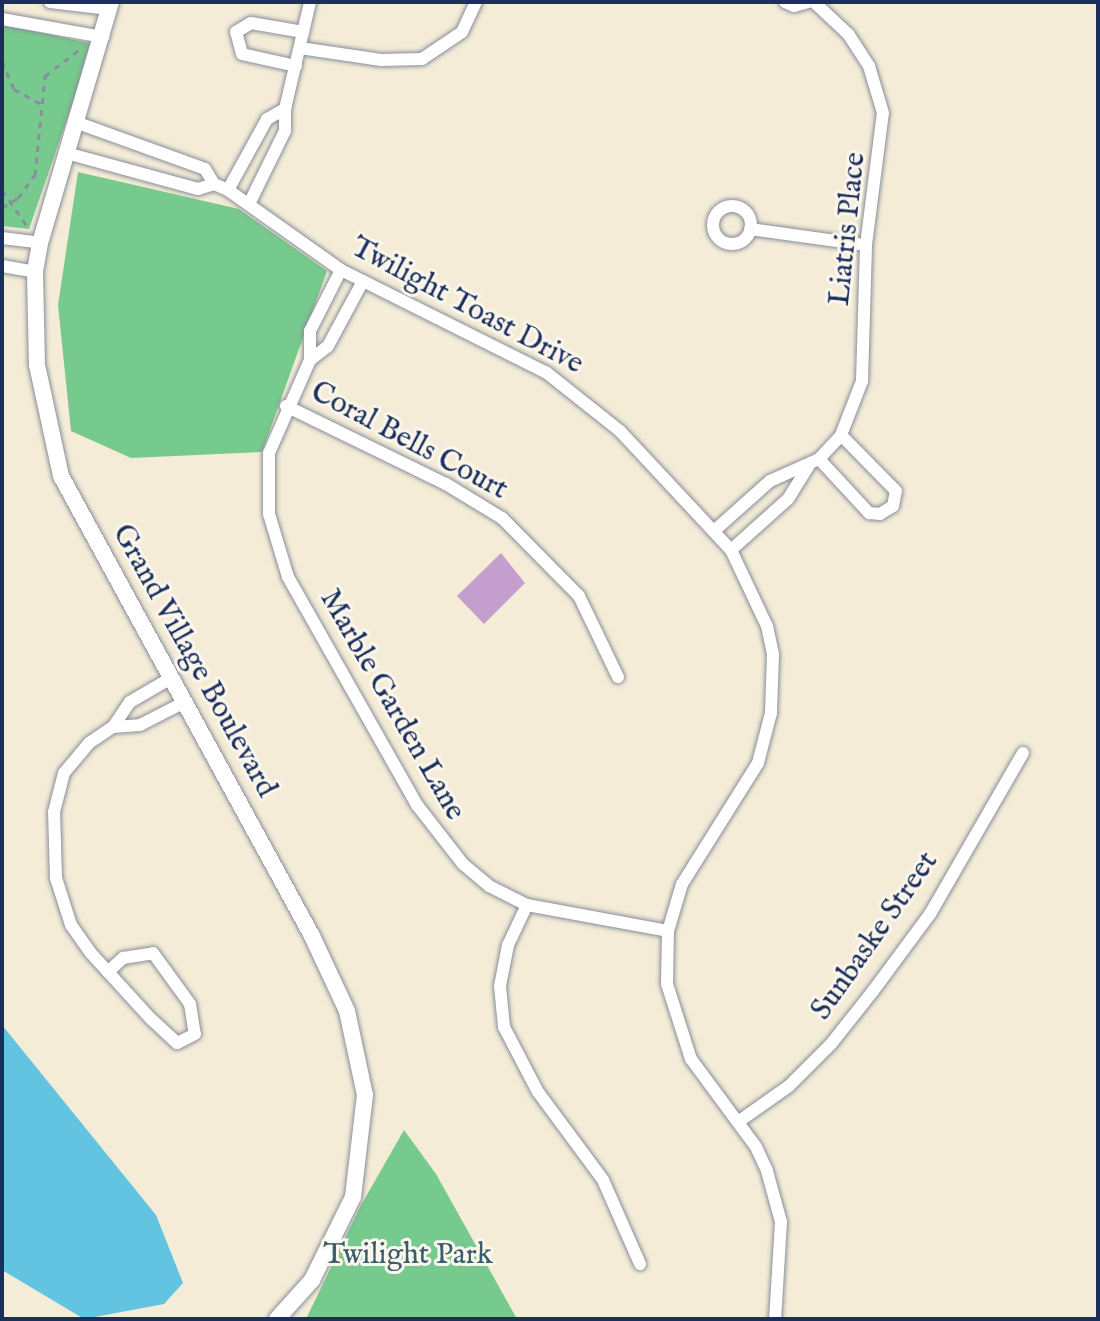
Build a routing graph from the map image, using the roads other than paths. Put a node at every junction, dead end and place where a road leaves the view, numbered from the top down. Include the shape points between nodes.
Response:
1 (50, 2) edge
2 (310, 2) edge
3 (476, 2) edge
4 (785, 2) edge
5 (808, 2) edge
6 (814, 2) edge
7 (111, 6) edge
8 (2, 19) edge
9 (303, 32) junction
10 (103, 37) junction
11 (300, 48) junction
12 (296, 66) junction
13 (285, 109) junction
14 (78, 123) junction
15 (70, 154) junction
16 (214, 184) junction
17 (228, 190) junction
18 (250, 202) junction
19 (750, 229) dead end
20 (2, 238) edge
21 (36, 238) junction
22 (866, 245) junction
23 (2, 266) edge
24 (341, 270) junction
25 (35, 272) junction
26 (363, 281) junction
27 (310, 360) junction
28 (286, 406) junction
29 (841, 435) junction
30 (814, 462) junction
31 (714, 531) junction
32 (731, 550) junction
33 (618, 677) dead end
34 (171, 678) junction
35 (185, 702) junction
36 (113, 727) junction
37 (1023, 753) dead end
38 (527, 905) junction
39 (668, 931) junction
40 (108, 972) junction
41 (738, 1122) junction
42 (640, 1264) dead end
43 (277, 1319) edge
44 (775, 1319) edge

1 - 7 street
2 - 9 street
3 - 11 street via 457,38 422,59 381,60
4 - 5 street
6 - 22 street, Liatris Place via 859,49 881,98 884,133
7 - 10 street, Grand Village Boulevard
8 - 10 street
9 - 11 street
9 - 12 street via 251,23 236,32 242,54
10 - 14 street, Grand Village Boulevard
11 - 12 street
12 - 13 street
13 - 17 street via 267,119
13 - 18 street via 285,131
14 - 15 street, Grand Village Boulevard
14 - 16 street, Twilight Toast Drive via 205,169
15 - 16 street, Twilight Toast Drive via 198,189
15 - 21 street, Grand Village Boulevard
16 - 17 street, Twilight Toast Drive
17 - 18 street, Twilight Toast Drive
18 - 24 street, Twilight Toast Drive
19 - 22 street
20 - 21 street
21 - 25 street, Grand Village Boulevard
22 - 29 street, Liatris Place via 862,381
23 - 25 street
24 - 26 street, Twilight Toast Drive
24 - 27 street, Marble Garden Lane via 310,331
25 - 34 street, Grand Village Boulevard via 37,365 61,476
26 - 27 street, Marble Garden Lane via 328,346
26 - 31 street, Twilight Toast Drive via 547,373 620,431
27 - 28 street, Marble Garden Lane
28 - 33 street, Coral Bells Court via 446,484 502,518 579,596
28 - 38 street, Marble Garden Lane via 269,453 268,480 275,547 288,577 439,839 489,886
29 - 30 street, Liatris Place
29 - 30 street via 896,491 893,506 880,514 869,513
30 - 31 street, Liatris Place via 770,481
30 - 32 street, Liatris Place via 788,499
31 - 32 street, Twilight Toast Drive
32 - 39 street, Twilight Toast Drive via 767,626 773,655 771,713 758,763 692,864
34 - 35 street, Grand Village Boulevard
34 - 36 street via 130,702
35 - 36 street via 140,725
35 - 43 street, Grand Village Boulevard via 347,1011 365,1095 353,1197 312,1280
36 - 40 street via 89,743 64,773 54,812 56,878 71,925
37 - 41 street, Sunbaske Street via 930,914 873,991 789,1086
38 - 39 street, Marble Garden Lane
38 - 42 street via 508,945 500,986 504,1027 538,1092 603,1180
39 - 41 street, Twilight Toast Drive via 667,984 679,1032 708,1086
40 - 40 street via 177,1043 195,1034 190,1004 153,953 123,958
41 - 44 street, Twilight Toast Drive via 767,1171 781,1222

